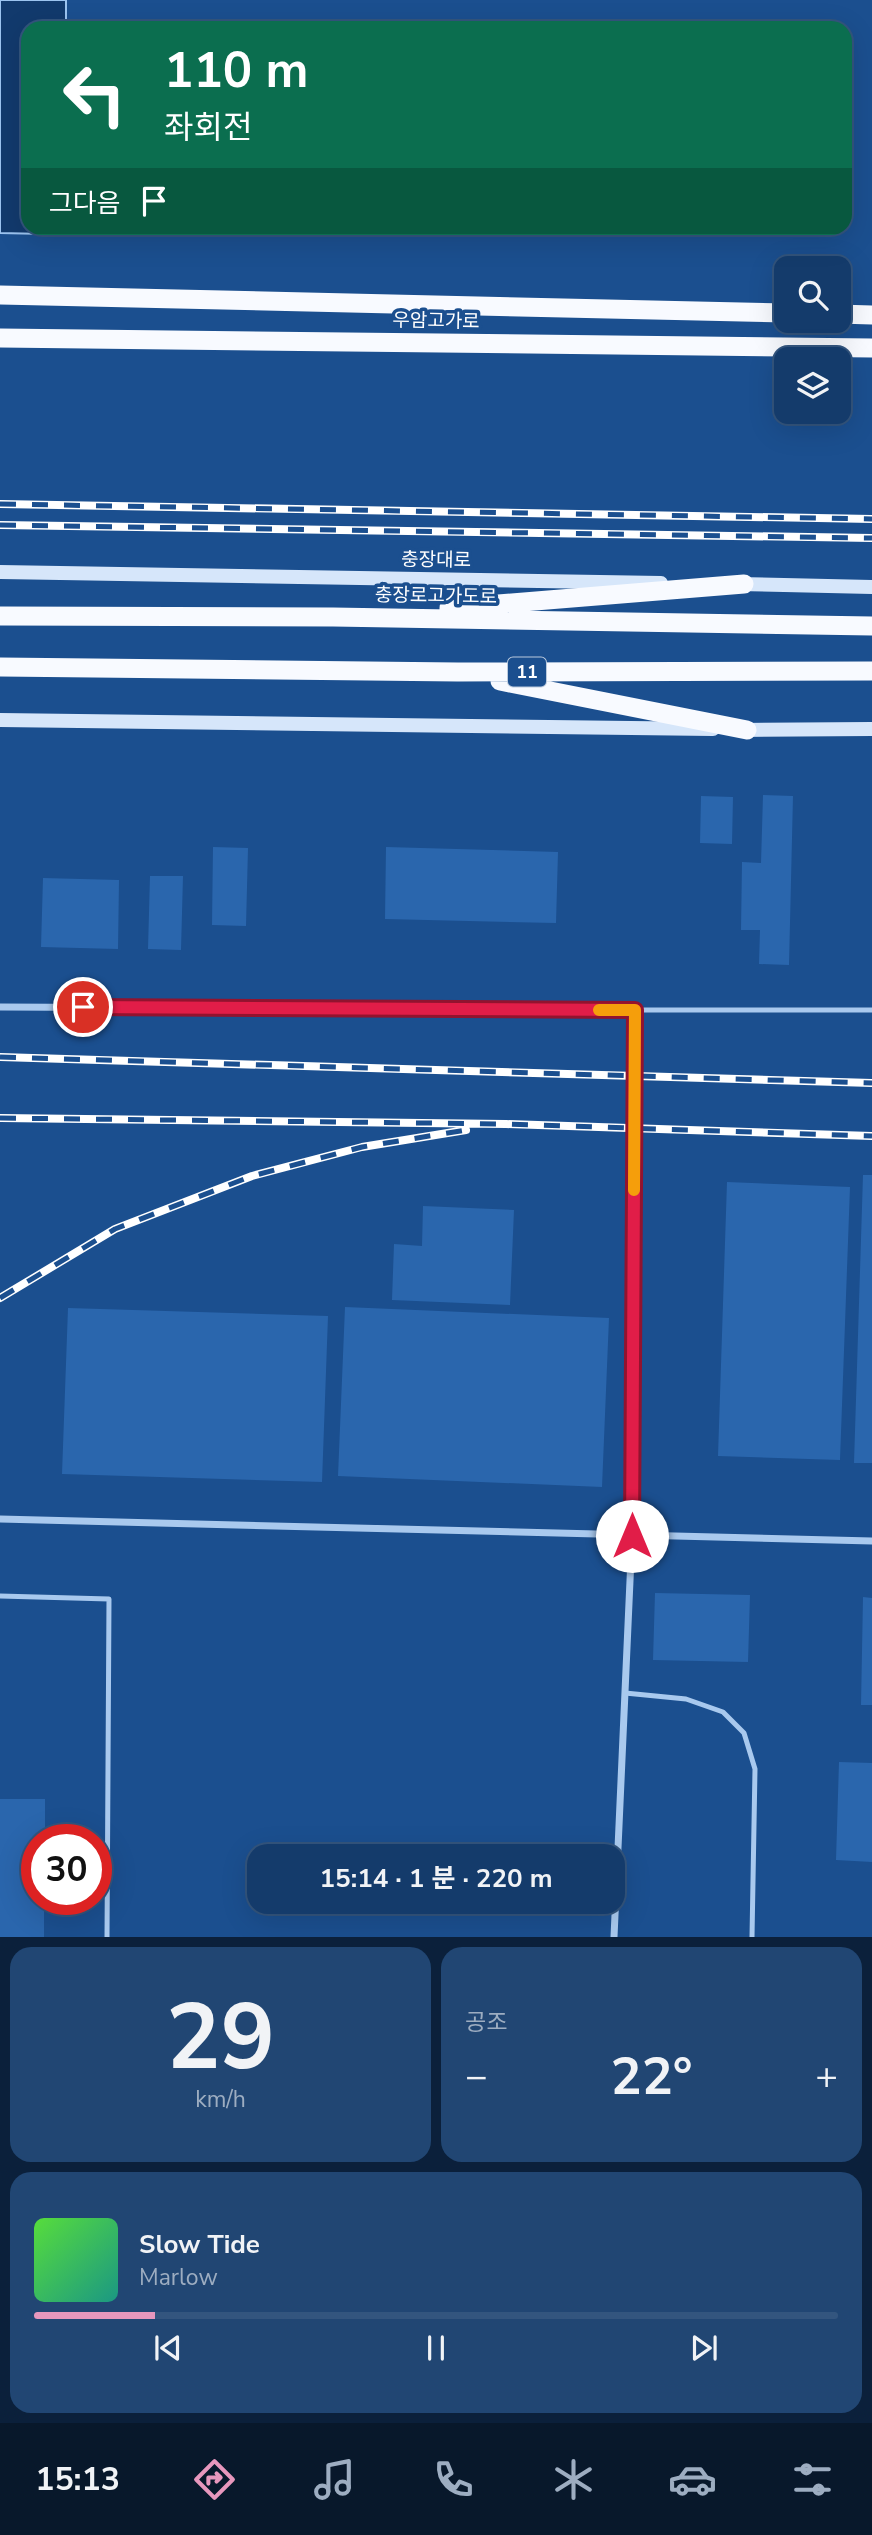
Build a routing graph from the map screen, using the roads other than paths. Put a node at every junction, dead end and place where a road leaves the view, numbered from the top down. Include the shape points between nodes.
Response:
1 (0, 295) edge
2 (774, 313) edge
3 (851, 314) edge
4 (872, 315) edge
5 (0, 338) edge
6 (872, 348) edge
7 (0, 572) edge
8 (744, 584) junction
9 (872, 587) edge
10 (0, 616) edge
11 (333, 617) junction
12 (872, 626) edge
13 (0, 667) edge
14 (872, 671) edge
15 (458, 672) junction
16 (0, 720) edge
17 (872, 729) edge
18 (747, 730) junction
19 (0, 1007) edge
20 (635, 1010) junction
21 (872, 1010) edge
22 (0, 1519) edge
23 (632, 1536) junction
24 (872, 1541) edge
25 (0, 1596) edge
26 (625, 1693) junction
27 (107, 1937) edge
28 (614, 1937) edge
29 (752, 1937) edge

1 - 2 highway, 우암고가로
3 - 4 highway
5 - 6 highway, 우암고가로
7 - 8 main road, 충장대로
8 - 9 main road, 충장대로
8 - 11 highway
10 - 11 highway, 충장로고가도로
11 - 12 highway, 충장로고가도로
13 - 15 highway, 11
14 - 15 highway, 11
15 - 18 highway
16 - 18 main road
17 - 18 main road
19 - 20 street
20 - 21 lane
20 - 23 street
22 - 23 street
23 - 24 street
23 - 26 street
25 - 27 lane via 109,1599
26 - 28 street
26 - 29 lane via 686,1699 723,1712 744,1733 755,1769

